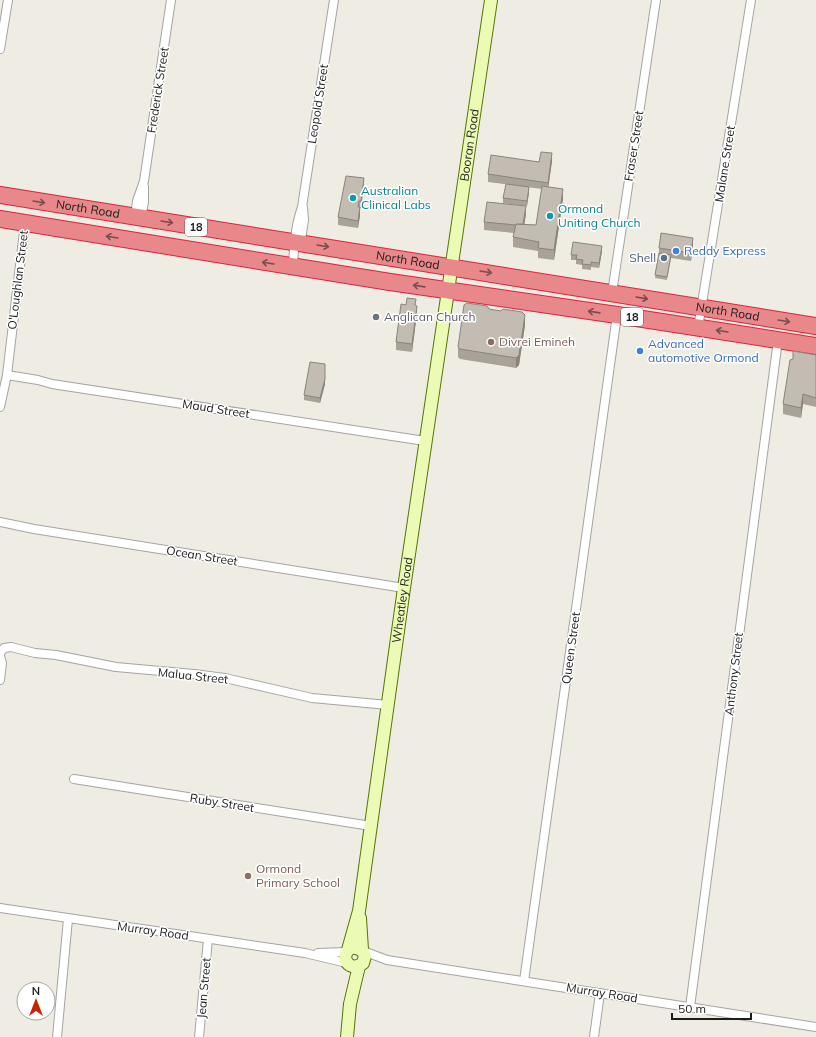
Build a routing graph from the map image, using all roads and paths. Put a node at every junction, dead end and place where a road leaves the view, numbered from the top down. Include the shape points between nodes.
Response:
1 (8, 0) edge
2 (171, 0) edge
3 (334, 0) edge
4 (491, 0) edge
5 (656, 0) edge
6 (750, 0) edge
7 (0, 49) edge
8 (0, 196) edge
9 (138, 218) junction
10 (0, 219) edge
11 (25, 223) junction
12 (297, 242) junction
13 (294, 267) junction
14 (451, 267) junction
15 (521, 278) junction
16 (448, 290) junction
17 (612, 293) junction
18 (517, 301) junction
19 (702, 308) junction
20 (617, 315) junction
21 (816, 326) edge
22 (698, 328) junction
23 (778, 340) junction
24 (816, 346) edge
25 (7, 375) junction
26 (0, 407) edge
27 (426, 441) junction
28 (0, 522) edge
29 (404, 588) junction
30 (0, 654) edge
31 (0, 680) edge
32 (388, 705) junction
33 (74, 779) dead end
34 (371, 826) junction
35 (0, 908) edge
36 (68, 919) junction
37 (208, 940) junction
38 (355, 957) junction
39 (524, 981) junction
40 (600, 993) junction
41 (690, 1007) junction
42 (816, 1027) edge
43 (58, 1037) edge
44 (199, 1037) edge
45 (347, 1037) edge
46 (594, 1037) edge

1 - 7 street
2 - 9 street, Frederick Street via 144,181 137,201
3 - 12 street, Leopold Street via 302,207 298,219
4 - 14 street, Booran Road
5 - 17 street, Fraser Street
6 - 19 street, Malane Street
8 -> 9 highway, North Road / 18
9 -> 12 highway, North Road / 18
10 - 11 highway, North Road / 18
13 -> 11 highway, North Road / 18
11 - 25 street, O'Loughlan Street
12 - 13 street, Leopold Street
12 -> 14 highway, North Road / 18
16 -> 13 highway, North Road / 18
14 -> 15 highway, North Road / 18
14 - 16 street, Booran Road
15 - 17 highway, North Road / 18
15 - 18 highway
16 - 18 highway, North Road / 18
16 - 27 street, Wheatley Road
17 -> 19 highway, North Road / 18
20 -> 18 highway, North Road / 18
19 -> 21 highway, North Road / 18
19 - 22 street, Malane Street
20 - 22 highway, North Road / 18
20 - 39 street, Queen Street
23 -> 22 highway, North Road / 18
23 - 24 highway, North Road / 18
23 - 41 street, Anthony Street
25 - 26 street, O'Loughlan Street
25 - 27 street, Maud Street
27 - 29 street, Wheatley Road
28 - 29 street, Ocean Street
29 - 32 street, Wheatley Road
30 - 31 street
30 - 32 street, Malua Street via 4,648 11,646 35,653 116,667 225,678 312,698
32 - 34 street, Wheatley Road
33 - 34 street, Ruby Street
34 - 38 street, Wheatley Road
35 - 36 street, Murray Road
36 - 37 street, Murray Road
36 - 43 street
37 - 38 street, Murray Road via 305,954
37 - 44 street, Jean Street
38 - 39 street, Murray Road
38 - 45 street, Wheatley Road
39 - 40 street, Murray Road
40 - 41 street, Murray Road
40 - 46 street
41 - 42 street, Murray Road

